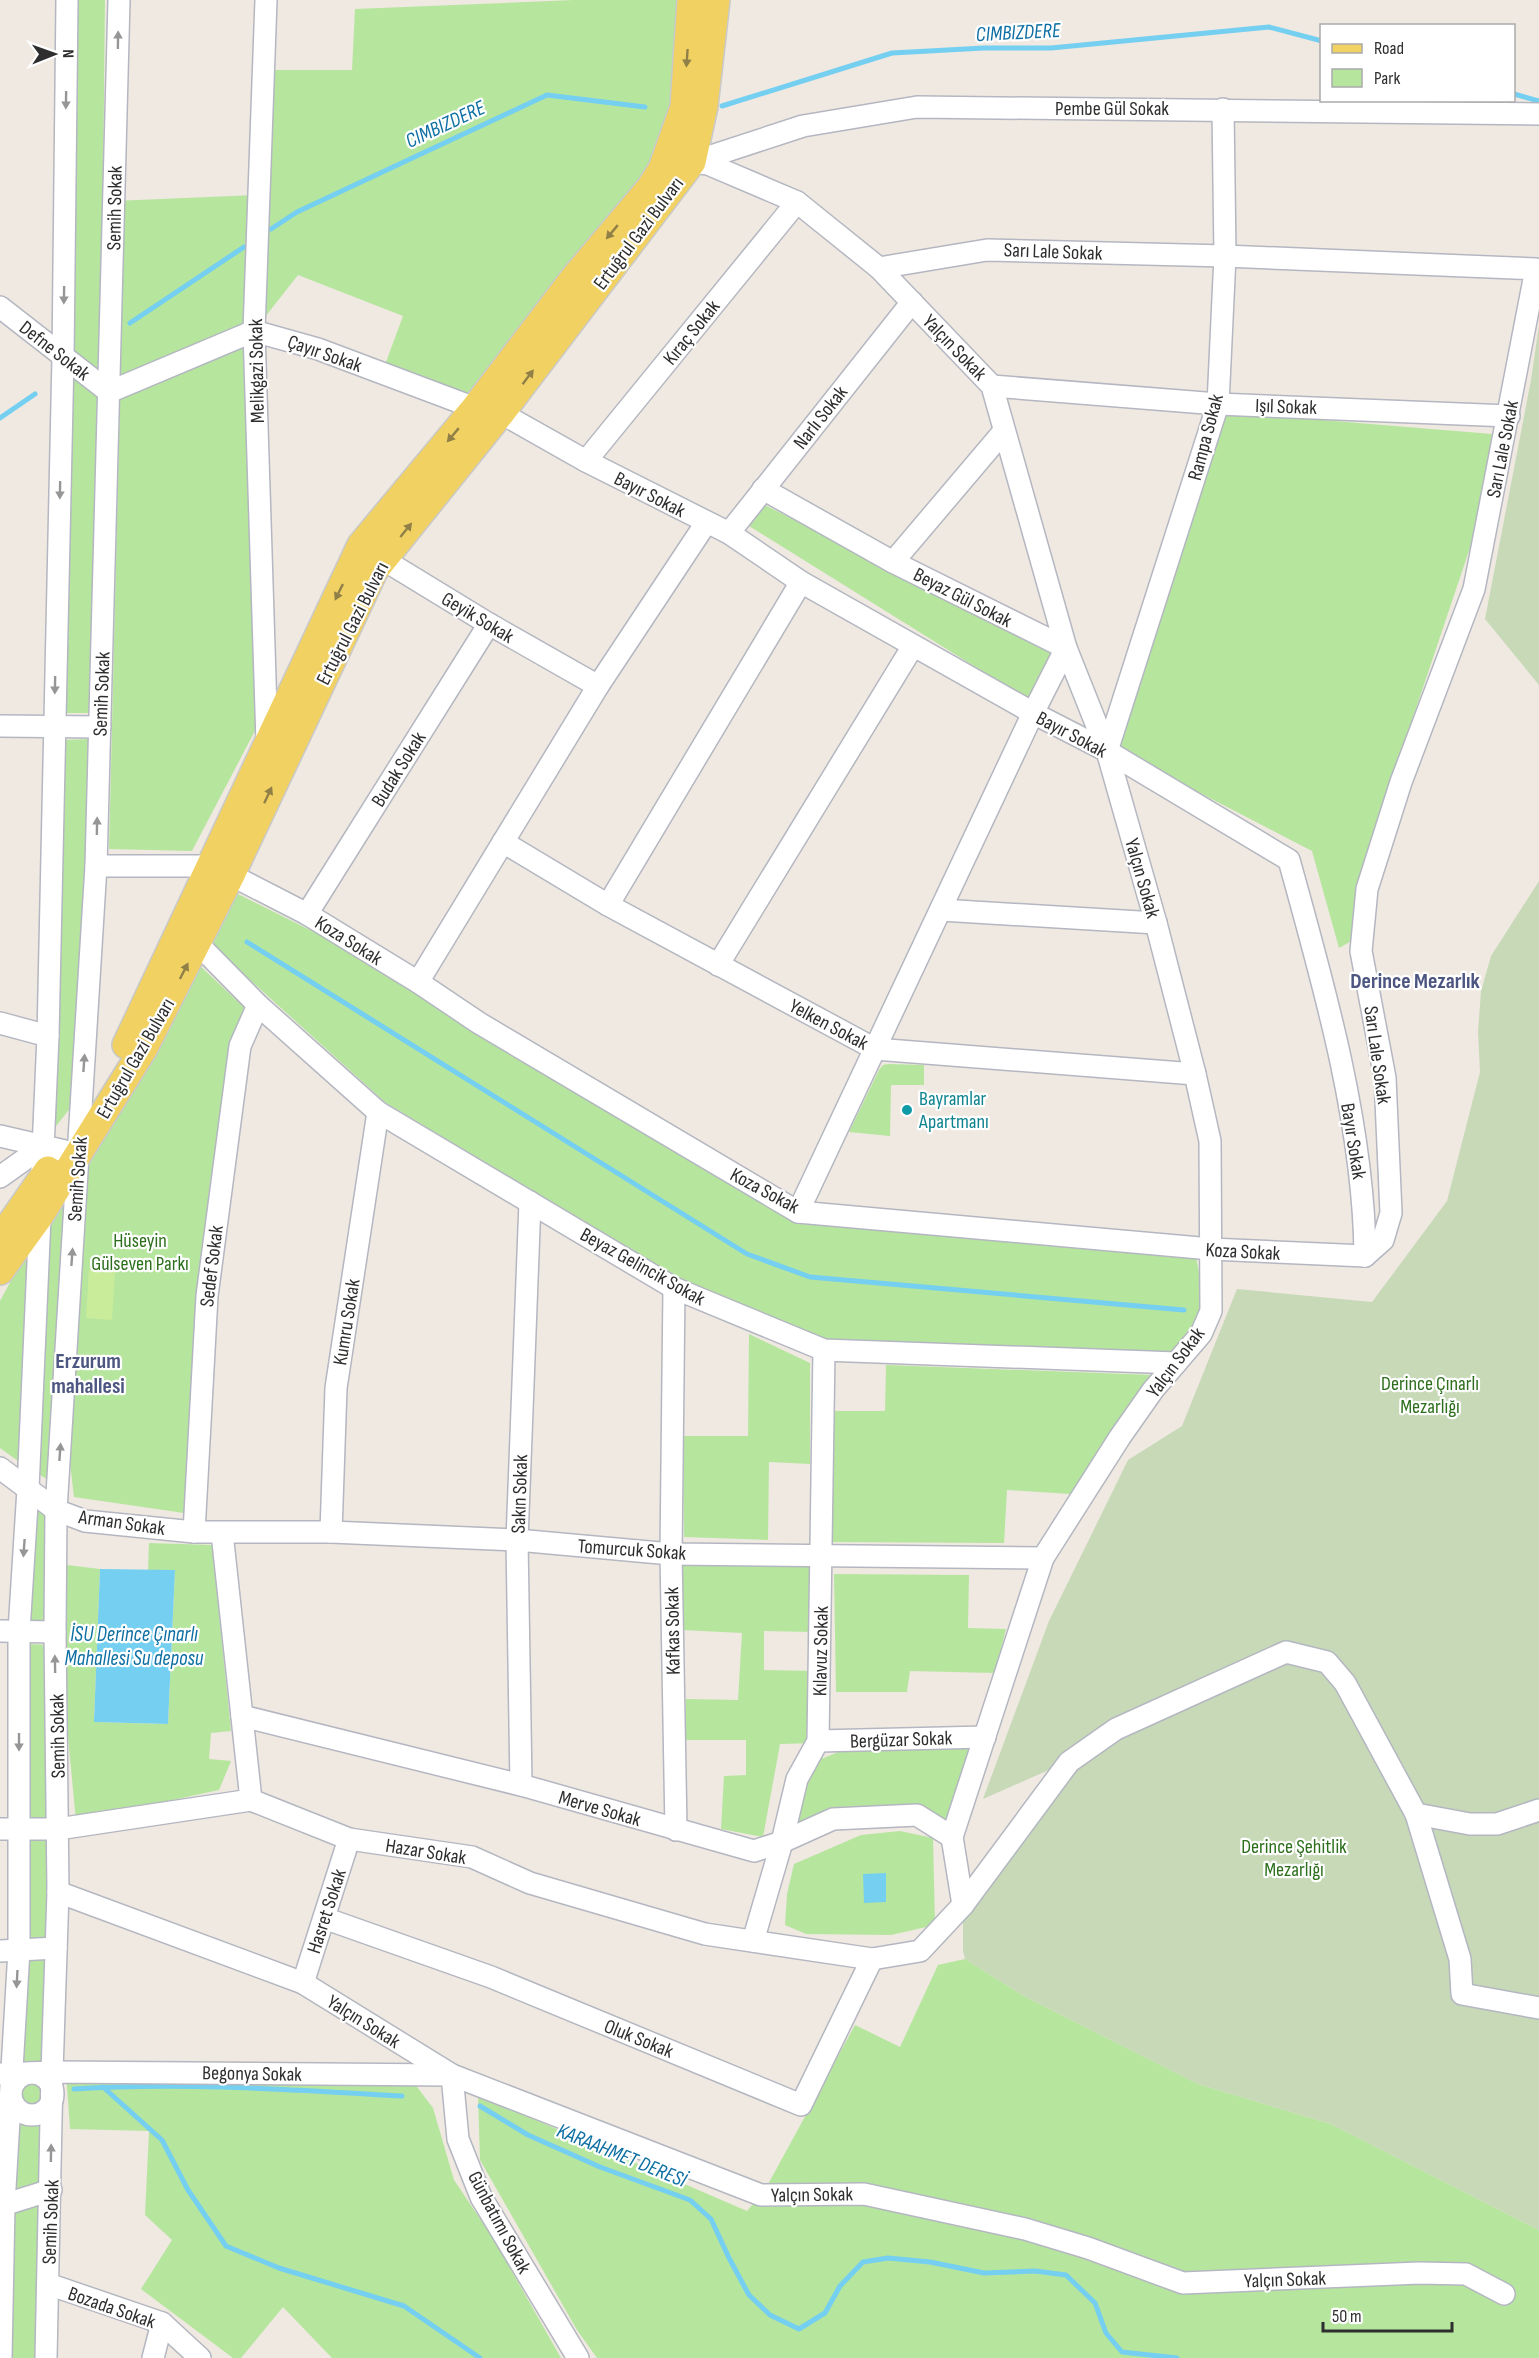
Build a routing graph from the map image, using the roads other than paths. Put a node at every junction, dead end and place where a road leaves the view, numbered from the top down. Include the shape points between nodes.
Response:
1 (67, 0) edge
2 (119, 0) edge
3 (266, 0) edge
4 (691, 0) edge
5 (716, 0) edge
6 (1223, 109) junction
7 (1539, 114) edge
8 (692, 162) junction
9 (797, 202) junction
10 (1226, 256) junction
11 (1537, 264) edge
12 (879, 268) junction
13 (912, 302) junction
14 (0, 307) edge
15 (254, 331) junction
16 (63, 357) junction
17 (992, 386) junction
18 (110, 392) junction
19 (1218, 404) junction
20 (488, 410) junction
21 (1509, 416) junction
22 (1004, 431) junction
23 (586, 461) junction
24 (763, 489) junction
25 (706, 523) junction
26 (729, 533) junction
27 (372, 552) junction
28 (893, 562) junction
29 (801, 582) junction
30 (489, 624) junction
31 (914, 646) junction
32 (1066, 648) junction
33 (598, 686) junction
34 (1033, 713) junction
35 (0, 726) edge
36 (54, 727) junction
37 (100, 727) junction
38 (267, 742) junction
39 (1107, 751) junction
40 (503, 842) junction
41 (96, 866) junction
42 (220, 871) junction
43 (608, 905) junction
44 (941, 910) junction
45 (307, 914) junction
46 (1156, 923) junction
47 (198, 944) junction
48 (718, 965) junction
49 (418, 982) junction
50 (258, 1005) junction
51 (0, 1023) edge
52 (48, 1036) junction
53 (875, 1048) junction
54 (1195, 1074) junction
55 (378, 1112) junction
56 (81, 1123) junction
57 (0, 1136) edge
58 (61, 1150) junction
59 (0, 1177) edge
60 (41, 1180) junction
61 (530, 1202) junction
62 (798, 1212) junction
63 (39, 1217) junction
64 (0, 1239) edge
65 (1210, 1249) junction
66 (1365, 1257) junction
67 (0, 1271) edge
68 (674, 1288) junction
69 (825, 1350) junction
70 (1176, 1363) junction
71 (0, 1468) edge
72 (28, 1489) junction
73 (56, 1510) junction
74 (194, 1532) junction
75 (331, 1532) junction
76 (222, 1533) junction
77 (517, 1540) junction
78 (671, 1554) junction
79 (821, 1555) junction
80 (1043, 1558) junction
81 (9, 1631) edge
82 (55, 1632) junction
83 (242, 1716) junction
84 (985, 1737) junction
85 (818, 1741) junction
86 (521, 1785) junction
87 (251, 1800) junction
88 (1539, 1810) edge
89 (1416, 1814) junction
90 (58, 1828) junction
91 (10, 1829) edge
92 (676, 1830) junction
93 (952, 1837) junction
94 (349, 1839) junction
95 (782, 1842) junction
96 (58, 1892) junction
97 (963, 1905) junction
98 (324, 1918) junction
99 (753, 1941) junction
100 (56, 1948) junction
101 (10, 1951) edge
102 (872, 1959) junction
103 (303, 1983) junction
104 (1539, 2008) edge
105 (52, 2072) junction
106 (452, 2075) junction
107 (13, 2078) edge
108 (52, 2103) junction
109 (13, 2114) edge
110 (51, 2190) junction
111 (2, 2205) edge
112 (48, 2284) junction
113 (1504, 2294) dead end
114 (162, 2323) junction
115 (1, 2358) edge
116 (46, 2358) edge
117 (153, 2358) edge
118 (200, 2358) edge
119 (578, 2358) edge

1 -> 16 street, Semih Sokak
18 -> 2 street, Semih Sokak
3 - 15 street, Melikgazi Sokak
4 -> 20 main road, Ertuğrul Gazi Bulvarı via 684,107 662,169 574,278
5 - 8 main road, Ertuğrul Gazi Bulvarı via 704,106
6 - 7 street, Pembe Gül Sokak
6 - 8 street, Pembe Gül Sokak via 917,107 803,126
6 - 10 street, Rampa Sokak
8 - 9 street, Yalçın Sokak via 708,164
20 -> 8 main road, Ertuğrul Gazi Bulvarı
9 - 12 street, Yalçın Sokak
9 - 23 street, Kıraç Sokak
10 - 11 street, Sarı Lale Sokak
10 - 12 street, Sarı Lale Sokak via 987,249
10 - 19 street, Rampa Sokak
11 - 21 street, Sarı Lale Sokak
12 - 13 street, Yalçın Sokak
13 - 17 street, Yalçın Sokak
13 - 24 street, Narlı Sokak
14 - 16 street, Defne Sokak
15 - 18 street
15 - 20 street, Çayır Sokak via 318,349
15 - 38 street, Melikgazi Sokak
16 - 18 street, Defne Sokak
16 -> 36 street, Semih Sokak
17 - 19 street, Işıl Sokak
17 - 22 street, Yalçın Sokak
18 - 37 street, Semih Sokak
19 - 21 street, Işıl Sokak
19 - 39 street, Rampa Sokak
20 - 23 street, Bayır Sokak
20 - 27 main road, Ertuğrul Gazi Bulvarı
21 - 66 street, Sarı Lale Sokak via 1474,590 1401,782 1366,889 1361,951 1385,1078 1391,1213 1383,1240
22 - 28 street
22 - 32 street, Yalçın Sokak
23 - 25 street, Bayır Sokak
24 - 26 street, Narlı Sokak
24 - 28 street, Beyaz Gül Sokak
25 - 26 street, Bayır Sokak
25 - 33 street
26 - 29 street, Bayır Sokak
27 - 30 street, Geyik Sokak
27 -> 38 main road, Ertuğrul Gazi Bulvarı
42 -> 27 main road, Ertuğrul Gazi Bulvarı via 374,571
28 - 32 street, Beyaz Gül Sokak
29 - 31 street, Bayır Sokak
29 - 43 street
30 - 33 street, Geyik Sokak
30 - 45 street, Budak Sokak
31 - 34 street, Bayır Sokak
31 - 48 street
32 - 34 street
32 - 39 street
33 - 40 street
34 - 39 street, Bayır Sokak
34 - 44 street
35 - 36 street
36 - 37 street
36 - 52 street, Semih Sokak
41 -> 37 street, Semih Sokak
38 - 42 main road, Ertuğrul Gazi Bulvarı
39 - 46 street, Yalçın Sokak
39 - 66 street, Bayır Sokak via 1289,860 1319,967 1352,1119 1365,1211
40 - 43 street, Yelken Sokak
40 - 49 street
41 - 42 street
56 -> 41 street, Semih Sokak
42 - 45 street, Koza Sokak
42 - 47 main road, Ertuğrul Gazi Bulvarı
42 - 56 main road, Ertuğrul Gazi Bulvarı
43 - 48 street, Yelken Sokak
44 - 46 street
44 - 53 street
45 - 49 street, Koza Sokak
46 - 54 street, Yalçın Sokak
47 - 50 street, Beyaz Gelincik Sokak
58 -> 47 main road, Ertuğrul Gazi Bulvarı via 144,1048
48 - 53 street, Yelken Sokak
49 - 62 street, Koza Sokak via 479,1023
50 - 55 street, Beyaz Gelincik Sokak
50 - 74 street, Sedef Sokak via 240,1046 207,1296
51 - 52 street
52 - 58 street, Semih Sokak
53 - 54 street, Yelken Sokak
53 - 62 street
54 - 65 street, Yalçın Sokak via 1210,1141
55 - 61 street, Beyaz Gelincik Sokak
55 - 75 street, Kumru Sokak via 336,1388
56 - 58 main road, Ertuğrul Gazi Bulvarı
57 - 58 street
58 - 59 street
58 - 60 main road, Ertuğrul Gazi Bulvarı
58 - 63 main road, Ertuğrul Gazi Bulvarı
73 -> 58 street, Semih Sokak
60 - 63 street, Semih Sokak
60 - 64 main road, Ertuğrul Gazi Bulvarı
61 - 68 street, Beyaz Gelincik Sokak
61 - 77 street, Sakın Sokak
62 - 65 street, Koza Sokak
63 - 67 main road, Ertuğrul Gazi Bulvarı
63 - 72 street, Semih Sokak
65 - 66 street, Koza Sokak
65 - 70 street, Yalçın Sokak via 1210,1311 1201,1334
68 - 69 street, Beyaz Gelincik Sokak
68 - 78 street, Kafkas Sokak
69 - 70 street, Beyaz Gelincik Sokak
69 - 79 street, Kılavuz Sokak
70 - 80 street, Yalçın Sokak via 1120,1437
71 - 72 street, Arman Sokak
72 - 73 street, Arman Sokak
72 -> 81 street, Semih Sokak
73 - 74 street, Arman Sokak via 85,1521
73 - 82 street, Semih Sokak
74 - 76 street, Arman Sokak
75 - 76 street, Tomurcuk Sokak
75 - 77 street, Tomurcuk Sokak
76 - 83 street
77 - 78 street, Tomurcuk Sokak
77 - 86 street, Sakın Sokak
78 - 79 street, Tomurcuk Sokak
78 - 92 street, Kafkas Sokak
79 - 80 street, Tomurcuk Sokak
79 - 85 street, Kılavuz Sokak
80 - 84 street, Yalçın Sokak
81 - 82 street
81 -> 91 street, Semih Sokak
90 -> 82 street, Semih Sokak
83 - 86 street, Merve Sokak
83 - 87 street
84 - 85 street, Bergüzar Sokak
84 - 93 street, Yalçın Sokak
85 - 95 street, Kılavuz Sokak via 797,1779
86 - 92 street, Merve Sokak
87 - 90 street, Hazar Sokak
87 - 94 street, Hazar Sokak
88 - 89 street via 1497,1824 1470,1824
89 - 97 street via 1345,1683 1327,1662 1286,1652 1116,1729 1069,1762
89 - 104 street via 1460,1959 1462,1994
90 - 91 street, Hazar Sokak
90 - 96 street, Semih Sokak
91 - 101 street, Semih Sokak
92 - 95 street, Merve Sokak via 754,1851
93 - 95 street, Merve Sokak via 917,1815 833,1819
93 - 97 street, Yalçın Sokak
94 - 98 street, Hasret Sokak
94 - 99 street, Hazar Sokak via 472,1857 530,1883 705,1934
95 - 99 street, Kılavuz Sokak
96 - 100 street, Semih Sokak
96 - 103 street, Yalçın Sokak
97 - 102 street, Hazar Sokak via 920,1951
98 - 102 street, Oluk Sokak via 491,1977 801,2105
98 - 103 street, Hasret Sokak
99 - 102 street, Hazar Sokak
100 - 101 street
100 - 105 street, Semih Sokak
101 -> 107 street, Semih Sokak
103 - 106 street, Yalçın Sokak
105 - 106 street, Begonya Sokak
105 - 107 street, Begonya Sokak
105 - 108 street, Semih Sokak
106 - 113 street, Yalçın Sokak via 761,2195 864,2193 1024,2229 1184,2283 1466,2274
106 - 119 street, Günbatımı Sokak via 458,2139 481,2197
107 - 108 street via 45,2078
107 - 109 street, Semih Sokak
108 - 109 street
110 -> 108 street, Semih Sokak
109 - 111 street, Semih Sokak
110 - 111 street
110 - 112 street, Semih Sokak
111 - 115 street, Semih Sokak
112 - 114 street, Bozada Sokak
112 - 116 street, Semih Sokak
114 - 117 street
114 - 118 street, Bozada Sokak

